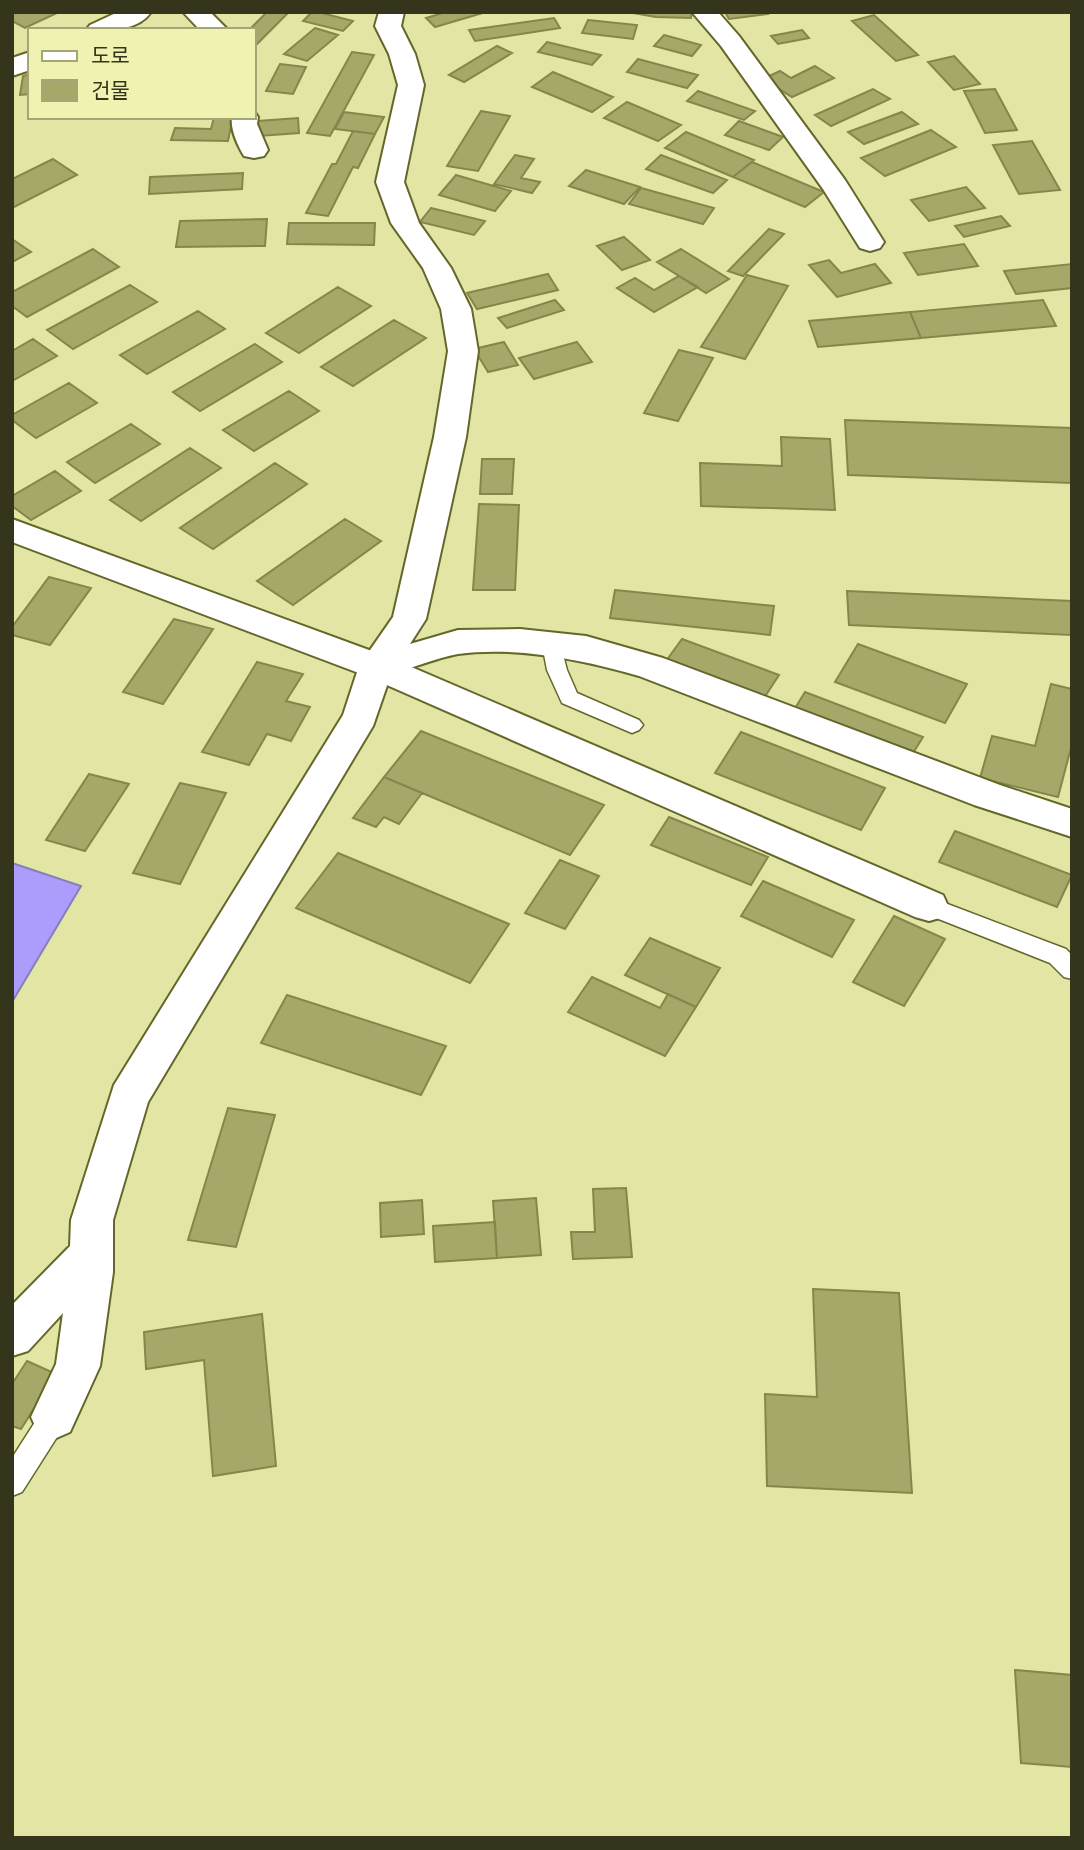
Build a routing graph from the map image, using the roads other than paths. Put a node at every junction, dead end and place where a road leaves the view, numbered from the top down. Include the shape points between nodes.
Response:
1 (139, 12) edge
2 (195, 12) edge
3 (392, 12) edge
4 (704, 12) edge
5 (103, 28) edge
6 (213, 28) edge
7 (28, 61) edge
8 (12, 68) edge
9 (245, 119) edge
10 (254, 150) dead end
11 (870, 242) dead end
12 (12, 530) edge
13 (552, 644) junction
14 (376, 666) junction
15 (632, 725) dead end
16 (1072, 823) edge
17 (929, 906) joint
18 (1072, 970) edge
19 (92, 1253) junction
20 (12, 1336) edge
21 (54, 1417) joint
22 (12, 1483) edge

1 - 5 street
2 - 6 street
3 - 14 street via 388,26 411,85 390,182 405,223 437,268 456,309 463,351 450,436 409,620
4 - 11 street via 835,186
7 - 8 street
9 - 10 street
12 - 14 street
13 - 14 street via 458,642
13 - 15 lane via 569,698
13 - 16 street via 586,648 651,667 986,795
14 - 17 street
14 - 19 street via 360,717 128,1097 92,1220
17 - 18 lane via 1058,956
19 - 20 street
19 - 21 street via 78,1366
21 - 22 lane

